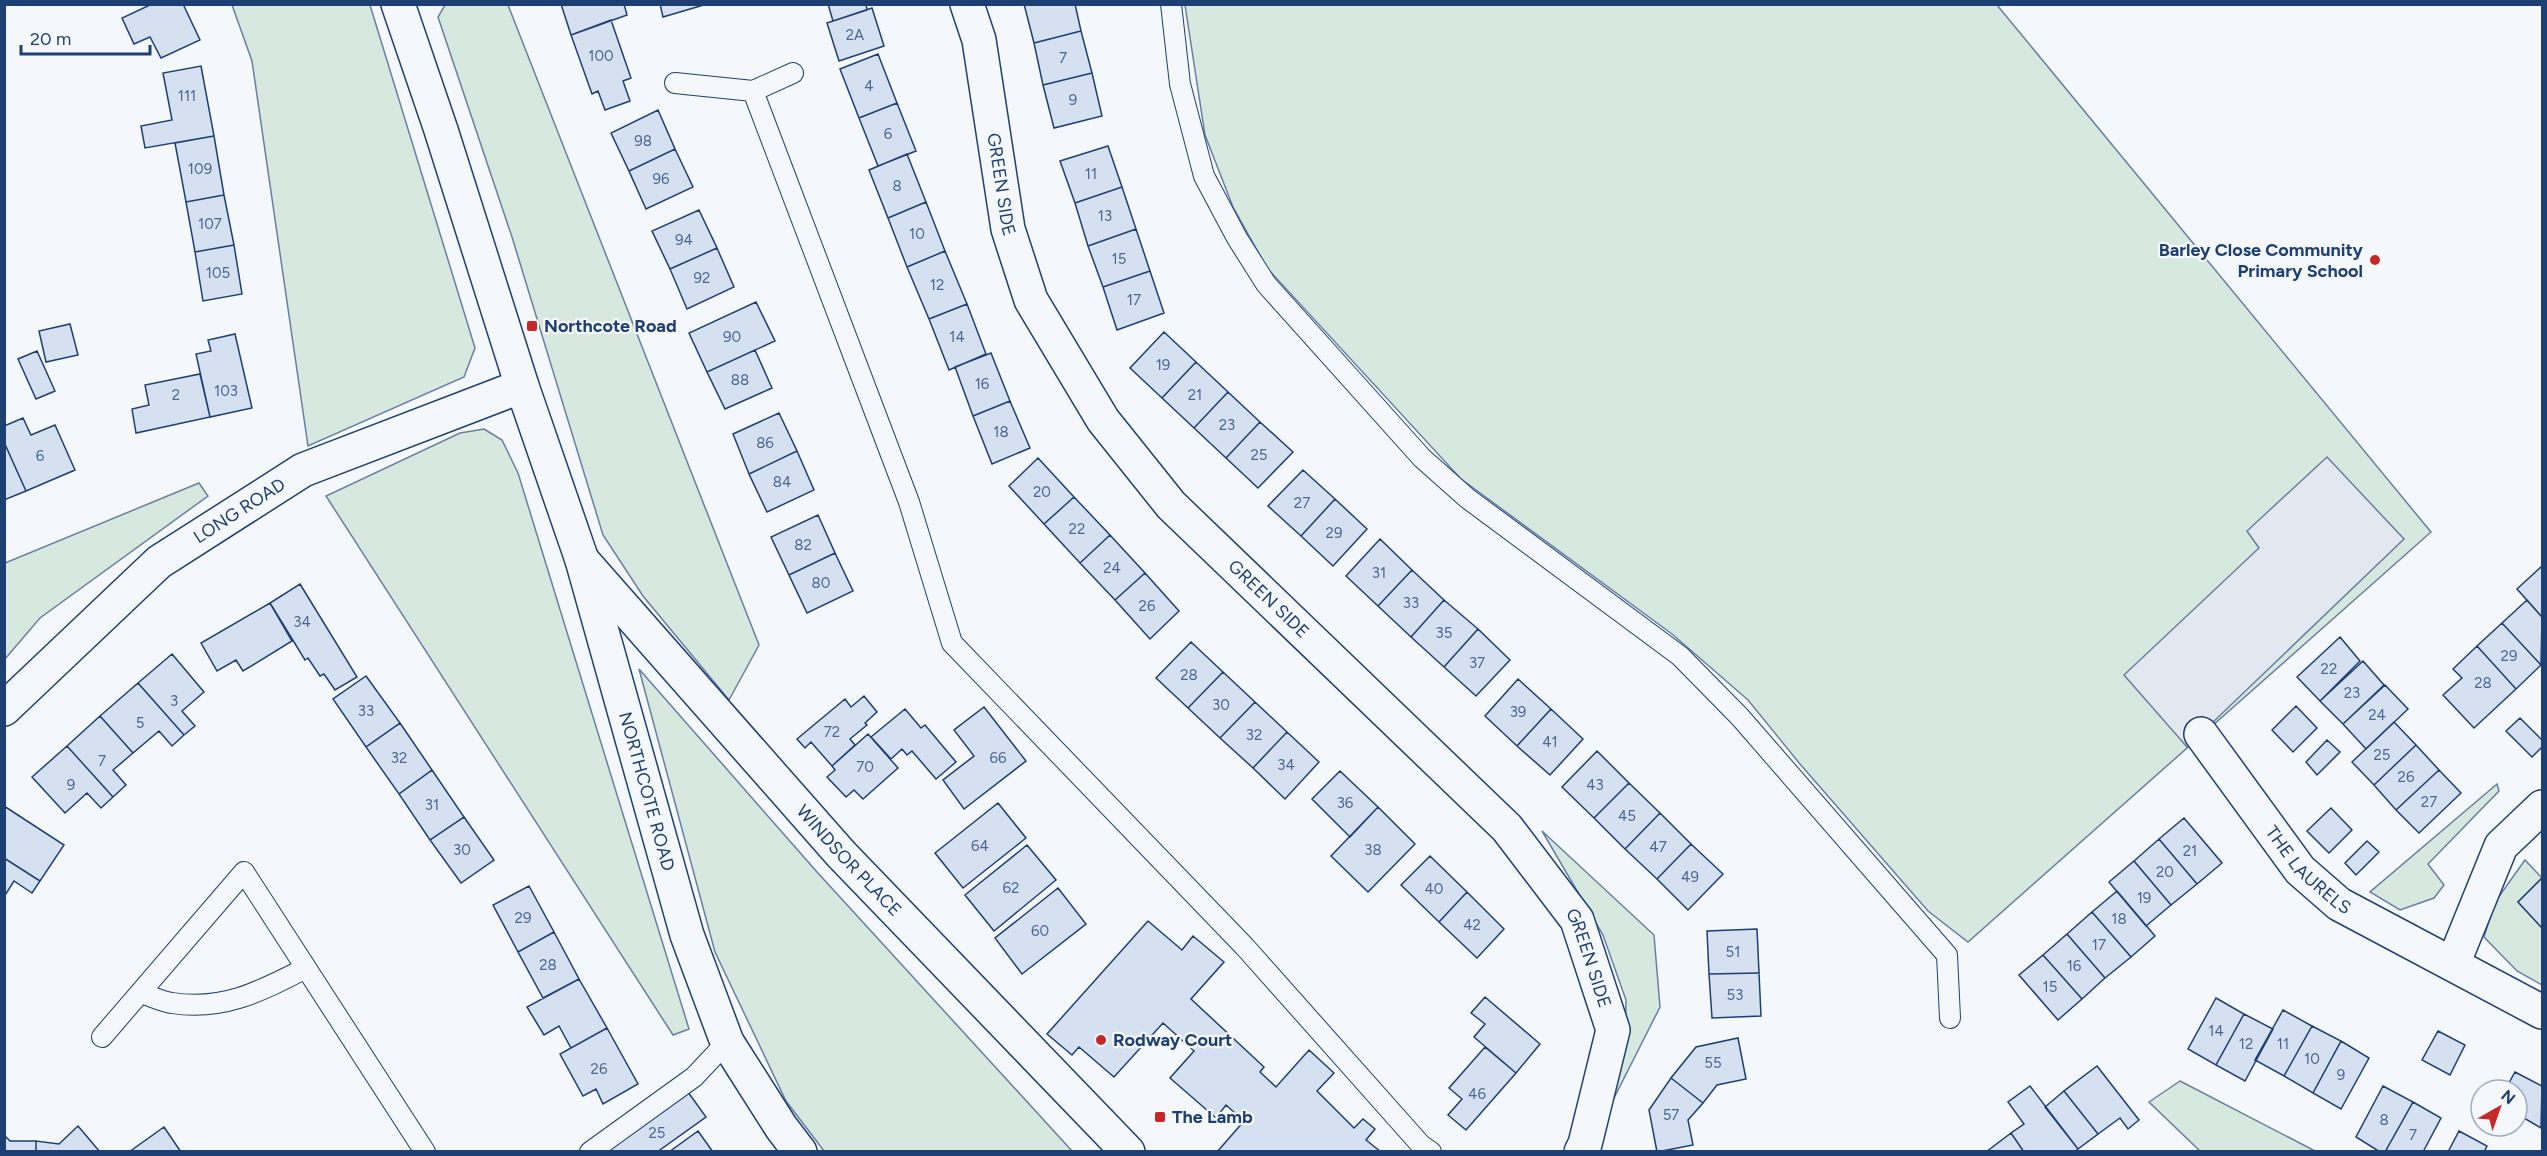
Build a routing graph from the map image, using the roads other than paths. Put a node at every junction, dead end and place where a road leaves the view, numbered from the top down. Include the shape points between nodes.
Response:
1 (398, 4) edge
2 (967, 4) edge
3 (1171, 4) edge
4 (793, 73) dead end
5 (675, 83) dead end
6 (753, 91) junction
7 (522, 386) junction
8 (582, 560) junction
9 (4, 709) edge
10 (2201, 734) dead end
11 (2542, 807) edge
12 (2453, 964) junction
13 (306, 968) junction
14 (141, 993) junction
15 (2542, 1012) edge
16 (1950, 1018) dead end
17 (102, 1037) dead end
18 (727, 1042) junction
19 (424, 1152) edge
20 (590, 1152) edge
21 (800, 1152) edge
22 (1128, 1152) edge
23 (1431, 1152) edge
24 (1581, 1152) edge

1 - 7 street, NORTHCOTE ROAD
2 - 24 street, GREEN SIDE via 979,40 1008,230 1031,300 1103,420 1171,505 1507,828 1577,920 1613,1029
3 - 16 lane via 1180,84 1204,176 1266,284 1422,459 1467,498 1680,656 1740,717 1947,955
4 - 6 lane
5 - 6 lane
6 - 23 lane via 909,502 952,643 1245,947
7 - 8 street, NORTHCOTE ROAD
7 - 9 street, LONG ROAD via 303,470 159,562
8 - 18 street, NORTHCOTE ROAD via 687,935
8 - 22 street, WINDSOR PLACE via 841,855
10 - 12 street, THE LAURELS via 2300,870 2339,904
11 - 12 street via 2501,846
12 - 15 street, THE LAURELS
13 - 14 lane via 222,1004 171,1003
13 - 14 lane via 244,872
13 - 19 lane
14 - 17 lane
18 - 20 lane via 694,1077
18 - 21 street, NORTHCOTE ROAD

